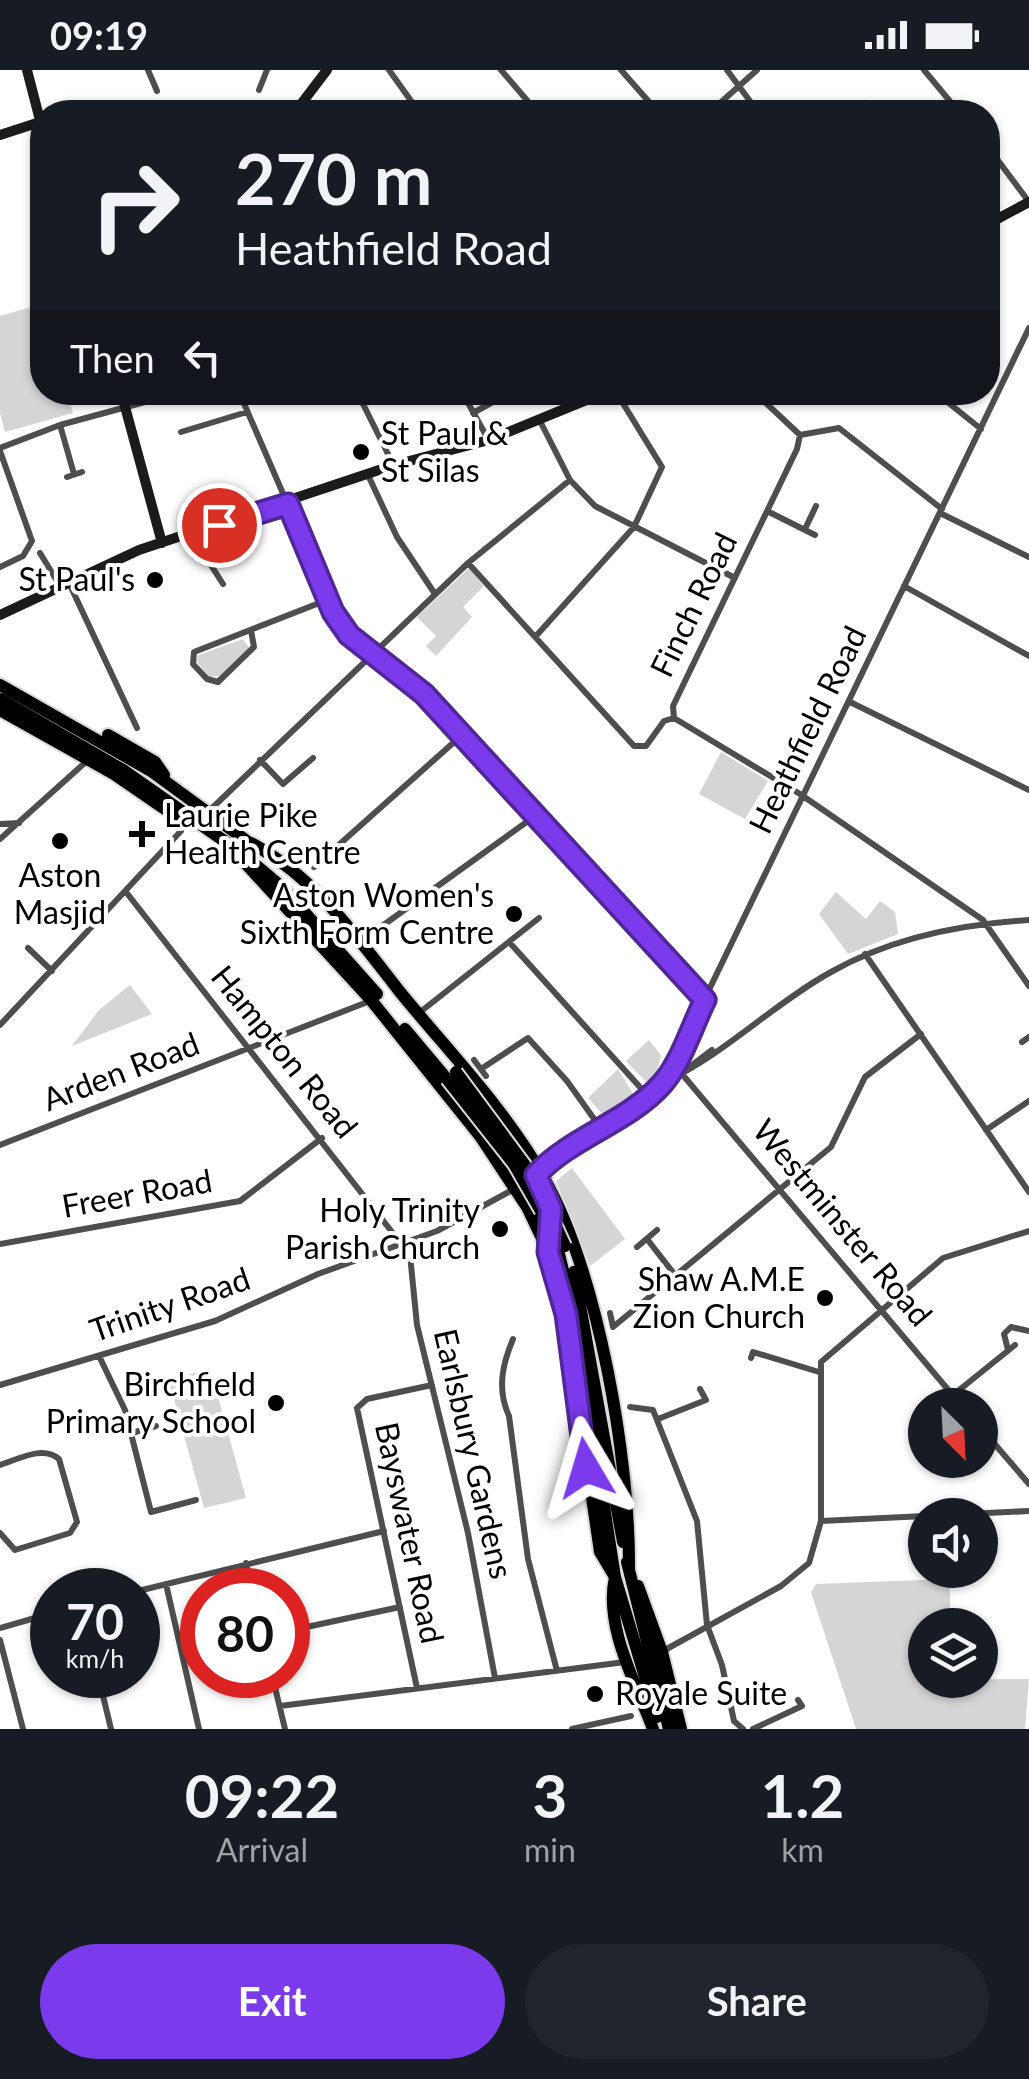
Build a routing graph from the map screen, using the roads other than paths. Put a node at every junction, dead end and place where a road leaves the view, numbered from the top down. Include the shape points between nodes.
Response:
1 (27, 70) edge
2 (148, 70) edge
3 (251, 70) edge
4 (267, 70) edge
5 (326, 70) edge
6 (389, 70) edge
7 (501, 70) edge
8 (621, 70) edge
9 (727, 70) edge
10 (757, 70) edge
11 (924, 70) edge
12 (261, 79) junction
13 (739, 86) junction
14 (158, 90) dead end
15 (259, 90) dead end
16 (35, 100) edge
17 (310, 100) edge
18 (410, 100) edge
19 (527, 100) edge
20 (647, 100) edge
21 (723, 100) edge
22 (749, 100) edge
23 (949, 100) edge
24 (30, 128) edge
25 (0, 135) edge
26 (1000, 163) edge
27 (1029, 202) edge
28 (1000, 218) edge
29 (1029, 328) edge
30 (1000, 389) edge
31 (123, 405) edge
32 (140, 405) edge
33 (244, 405) edge
34 (364, 405) edge
35 (470, 405) edge
36 (487, 405) edge
37 (576, 405) edge
38 (624, 405) edge
39 (768, 405) edge
40 (951, 405) edge
41 (992, 405) edge
42 (124, 410) junction
43 (247, 412) junction
44 (474, 412) junction
45 (540, 421) junction
46 (60, 426) junction
47 (981, 429) junction
48 (181, 432) dead end
49 (800, 435) junction
50 (489, 440) junction
51 (0, 450) edge
52 (394, 465) junction
53 (75, 474) dead end
54 (368, 474) junction
55 (570, 480) junction
56 (288, 504) junction
57 (816, 506) dead end
58 (767, 511) junction
59 (941, 511) junction
60 (634, 527) junction
61 (806, 529) junction
62 (191, 534) junction
63 (814, 535) dead end
64 (162, 542) junction
65 (1016, 551) junction
66 (40, 552) dead end
67 (1029, 557) edge
68 (1010, 560) dead end
69 (223, 562) dead end
70 (468, 563) junction
71 (0, 568) edge
72 (213, 569) junction
73 (735, 578) junction
74 (64, 584) junction
75 (223, 584) dead end
76 (904, 586) junction
77 (436, 594) junction
78 (327, 600) junction
79 (0, 612) edge
80 (251, 630) junction
81 (536, 636) junction
82 (370, 654) junction
83 (1029, 656) edge
84 (0, 681) edge
85 (0, 700) edge
86 (850, 702) junction
87 (0, 710) edge
88 (131, 716) junction
89 (674, 718) junction
90 (121, 721) dead end
91 (137, 728) dead end
92 (462, 735) junction
93 (312, 758) dead end
94 (89, 760) junction
95 (260, 760) junction
96 (1029, 790) edge
97 (804, 798) junction
98 (210, 811) junction
99 (535, 816) junction
100 (19, 823) junction
101 (0, 824) edge
102 (207, 827) junction
103 (182, 831) dead end
104 (0, 839) edge
105 (225, 840) junction
106 (251, 843) junction
107 (314, 868) dead end
108 (126, 892) junction
109 (539, 918) dead end
110 (1029, 920) edge
111 (987, 925) junction
112 (510, 943) junction
113 (380, 944) dead end
114 (28, 948) dead end
115 (865, 954) junction
116 (52, 971) junction
117 (1029, 986) edge
118 (371, 1000) junction
119 (705, 1000) junction
120 (0, 1006) edge
121 (418, 1014) junction
122 (10, 1015) junction
123 (0, 1026) edge
124 (921, 1034) junction
125 (249, 1050) junction
126 (678, 1057) junction
127 (474, 1060) dead end
128 (682, 1074) junction
129 (451, 1076) junction
130 (664, 1082) junction
131 (648, 1096) junction
132 (1029, 1101) edge
133 (602, 1130) junction
134 (986, 1130) junction
135 (516, 1136) junction
136 (322, 1138) junction
137 (0, 1145) edge
138 (538, 1174) junction
139 (519, 1186) junction
140 (782, 1189) junction
141 (1029, 1192) edge
142 (657, 1230) dead end
143 (1029, 1232) edge
144 (648, 1238) junction
145 (404, 1243) junction
146 (0, 1244) edge
147 (637, 1247) dead end
148 (557, 1249) junction
149 (675, 1275) junction
150 (880, 1309) junction
151 (610, 1314) dead end
152 (1029, 1330) edge
153 (513, 1339) dead end
154 (100, 1356) junction
155 (751, 1358) dead end
156 (819, 1372) junction
157 (0, 1385) edge
158 (432, 1385) junction
159 (947, 1388) edge
160 (961, 1388) edge
161 (700, 1390) dead end
162 (630, 1407) dead end
163 (657, 1419) junction
164 (156, 1426) dead end
165 (132, 1433) junction
166 (998, 1448) edge
167 (0, 1464) edge
168 (1029, 1484) edge
169 (196, 1500) dead end
170 (1029, 1511) edge
171 (822, 1520) junction
172 (384, 1531) junction
173 (0, 1533) edge
174 (246, 1563) junction
175 (247, 1568) edge
176 (630, 1572) junction
177 (615, 1577) junction
178 (166, 1584) junction
179 (160, 1586) edge
180 (400, 1607) junction
181 (30, 1619) edge
182 (706, 1625) junction
183 (310, 1626) edge
184 (0, 1628) edge
185 (0, 1640) edge
186 (662, 1652) junction
187 (628, 1661) junction
188 (557, 1671) junction
189 (496, 1678) junction
190 (417, 1688) junction
191 (104, 1698) edge
192 (278, 1698) edge
193 (798, 1700) dead end
194 (280, 1706) junction
195 (631, 1716) dead end
196 (23, 1729) edge
197 (111, 1729) edge
198 (199, 1729) edge
199 (285, 1729) edge
200 (572, 1729) edge
201 (653, 1729) edge
202 (661, 1729) edge
203 (670, 1729) edge
204 (681, 1729) edge
205 (743, 1729) edge
206 (753, 1729) edge

1 - 16 main road
2 - 14 street
3 - 12 street
4 - 12 street
5 - 17 main road
6 - 18 street
7 - 19 street
8 - 20 street
9 - 13 street
10 - 13 street
11 - 23 street
12 - 15 street
13 - 21 street
13 - 22 street
24 - 25 main road
26 - 27 street
27 - 28 main road
29 - 30 street, Heathfield Road
31 - 42 main road
32 - 42 street
33 - 43 street
34 - 52 street
35 - 44 street
36 - 44 street
37 - 45 main road
38 - 60 street via 662,467
39 - 49 street
40 - 47 street
41 - 47 street, Heathfield Road
42 - 46 street
42 - 64 main road
43 - 48 street
43 - 56 street
44 - 50 street
45 - 50 main road
45 - 55 street
46 - 51 street
46 - 53 street
47 - 59 street, Heathfield Road
49 - 58 street, Finch Road
49 - 59 street via 840,428
50 - 52 main road
51 - 71 street via 32,541 24,556
52 - 54 main road
54 - 56 main road
54 - 77 street via 396,537
55 - 60 street via 595,506
55 - 70 street
56 - 62 main road
56 - 78 street
57 - 61 street
58 - 61 street
58 - 73 street, Finch Road
59 - 65 street
59 - 76 street, Heathfield Road
60 - 73 street
60 - 81 street
61 - 63 street
62 - 64 main road
62 - 72 street
64 - 74 main road
65 - 67 street
65 - 68 street
66 - 74 street
69 - 72 street
70 - 77 street
70 - 81 street
72 - 75 street
73 - 89 street, Finch Road via 673,706
74 - 79 main road
74 - 88 street
76 - 83 street
76 - 86 street, Heathfield Road
77 - 82 street
78 - 80 street
78 - 82 street
80 - 80 street via 194,652 193,664 218,682 254,647
81 - 89 street via 634,746 646,746
82 - 92 street via 412,682
82 - 95 street
84 - 98 highway
85 - 102 highway
86 - 96 street
86 - 97 street, Heathfield Road
87 - 94 highway
88 - 90 street
88 - 91 street
89 - 97 street, Finch Road
92 - 99 street
92 - 107 street
93 - 95 street via 283,784
94 - 100 street
94 - 102 highway via 181,820
95 - 98 street
97 - 111 street, Finch Road
97 - 119 street, Heathfield Road
98 - 106 highway
99 - 113 street via 368,931
99 - 119 street
100 - 101 street
100 - 104 street
102 - 105 highway
103 - 108 street
105 - 118 highway
105 - 129 highway via 340,948
106 - 121 highway via 287,862 331,906
106 - 129 highway via 323,910
108 - 116 street
108 - 125 street, Hampton Road
109 - 112 street
110 - 111 street
111 - 115 street
111 - 117 street
112 - 121 street
112 - 131 street
114 - 116 street
115 - 124 street
115 - 128 street
116 - 122 street
118 - 125 street, Arden Road
118 - 139 highway
119 - 126 street, Heathfield Road
120 - 122 street
121 - 135 highway
122 - 123 street
124 - 134 street
124 - 140 street via 864,1076 831,1146
125 - 136 street, Hampton Road
125 - 137 street, Arden Road
126 - 128 street, Westminster Road
126 - 130 street, Heathfield Road
127 - 133 street via 484,1073 528,1038
128 - 130 street
128 - 140 street, Westminster Road
129 - 148 highway, bridge via 533,1176
130 - 131 street, Heathfield Road
131 - 133 street, Heathfield Road
132 - 134 street
133 - 138 street, Heathfield Road
134 - 141 street
135 - 138 highway
135 - 139 highway
136 - 145 street, Hampton Road
136 - 146 street, Freer Road via 240,1201
138 - 139 street, Heathfield Road
138 - 148 highway
138 - 176 highway via 574,1239 596,1320 625,1492
139 - 145 street, Trinity Road
139 - 148 highway
140 - 149 street
140 - 150 street, Westminster Road
142 - 144 street
143 - 150 street via 942,1258
144 - 147 street
144 - 149 street
145 - 154 street, Trinity Road via 215,1321
145 - 158 street, Earlsbury Gardens
148 - 176 highway via 585,1316
148 - 177 highway via 575,1319
149 - 151 street via 613,1327
150 - 156 street via 834,1347
150 - 159 street, Westminster Road
152 - 160 street via 1011,1327 1004,1334 1011,1347
153 - 188 street via 502,1401 528,1559
154 - 157 street, Trinity Road
154 - 165 street
155 - 156 street via 752,1352
156 - 171 street
158 - 172 street, Bayswater Road via 367,1398 357,1408
158 - 189 street, Earlsbury Gardens
161 - 163 street via 706,1400
162 - 163 street via 646,1406
163 - 182 street via 697,1521
164 - 165 street
165 - 169 street via 146,1513
166 - 168 street
167 - 173 street via 52,1453 77,1522 70,1533 15,1550
170 - 171 street
171 - 182 street via 819,1542 801,1571
172 - 174 street
172 - 180 street, Bayswater Road
174 - 175 street
174 - 178 street
176 - 186 highway
176 - 203 highway
177 - 187 highway via 611,1597
177 - 202 highway
178 - 179 street
178 - 198 street
180 - 183 street
180 - 190 street, Bayswater Road
181 - 184 street
182 - 186 street
182 - 205 street via 734,1721
185 - 196 street
186 - 204 highway
187 - 188 street
187 - 201 highway
188 - 189 street
189 - 190 street
190 - 194 street
191 - 197 street
192 - 194 street
193 - 206 street via 802,1706
194 - 199 street
195 - 200 street

